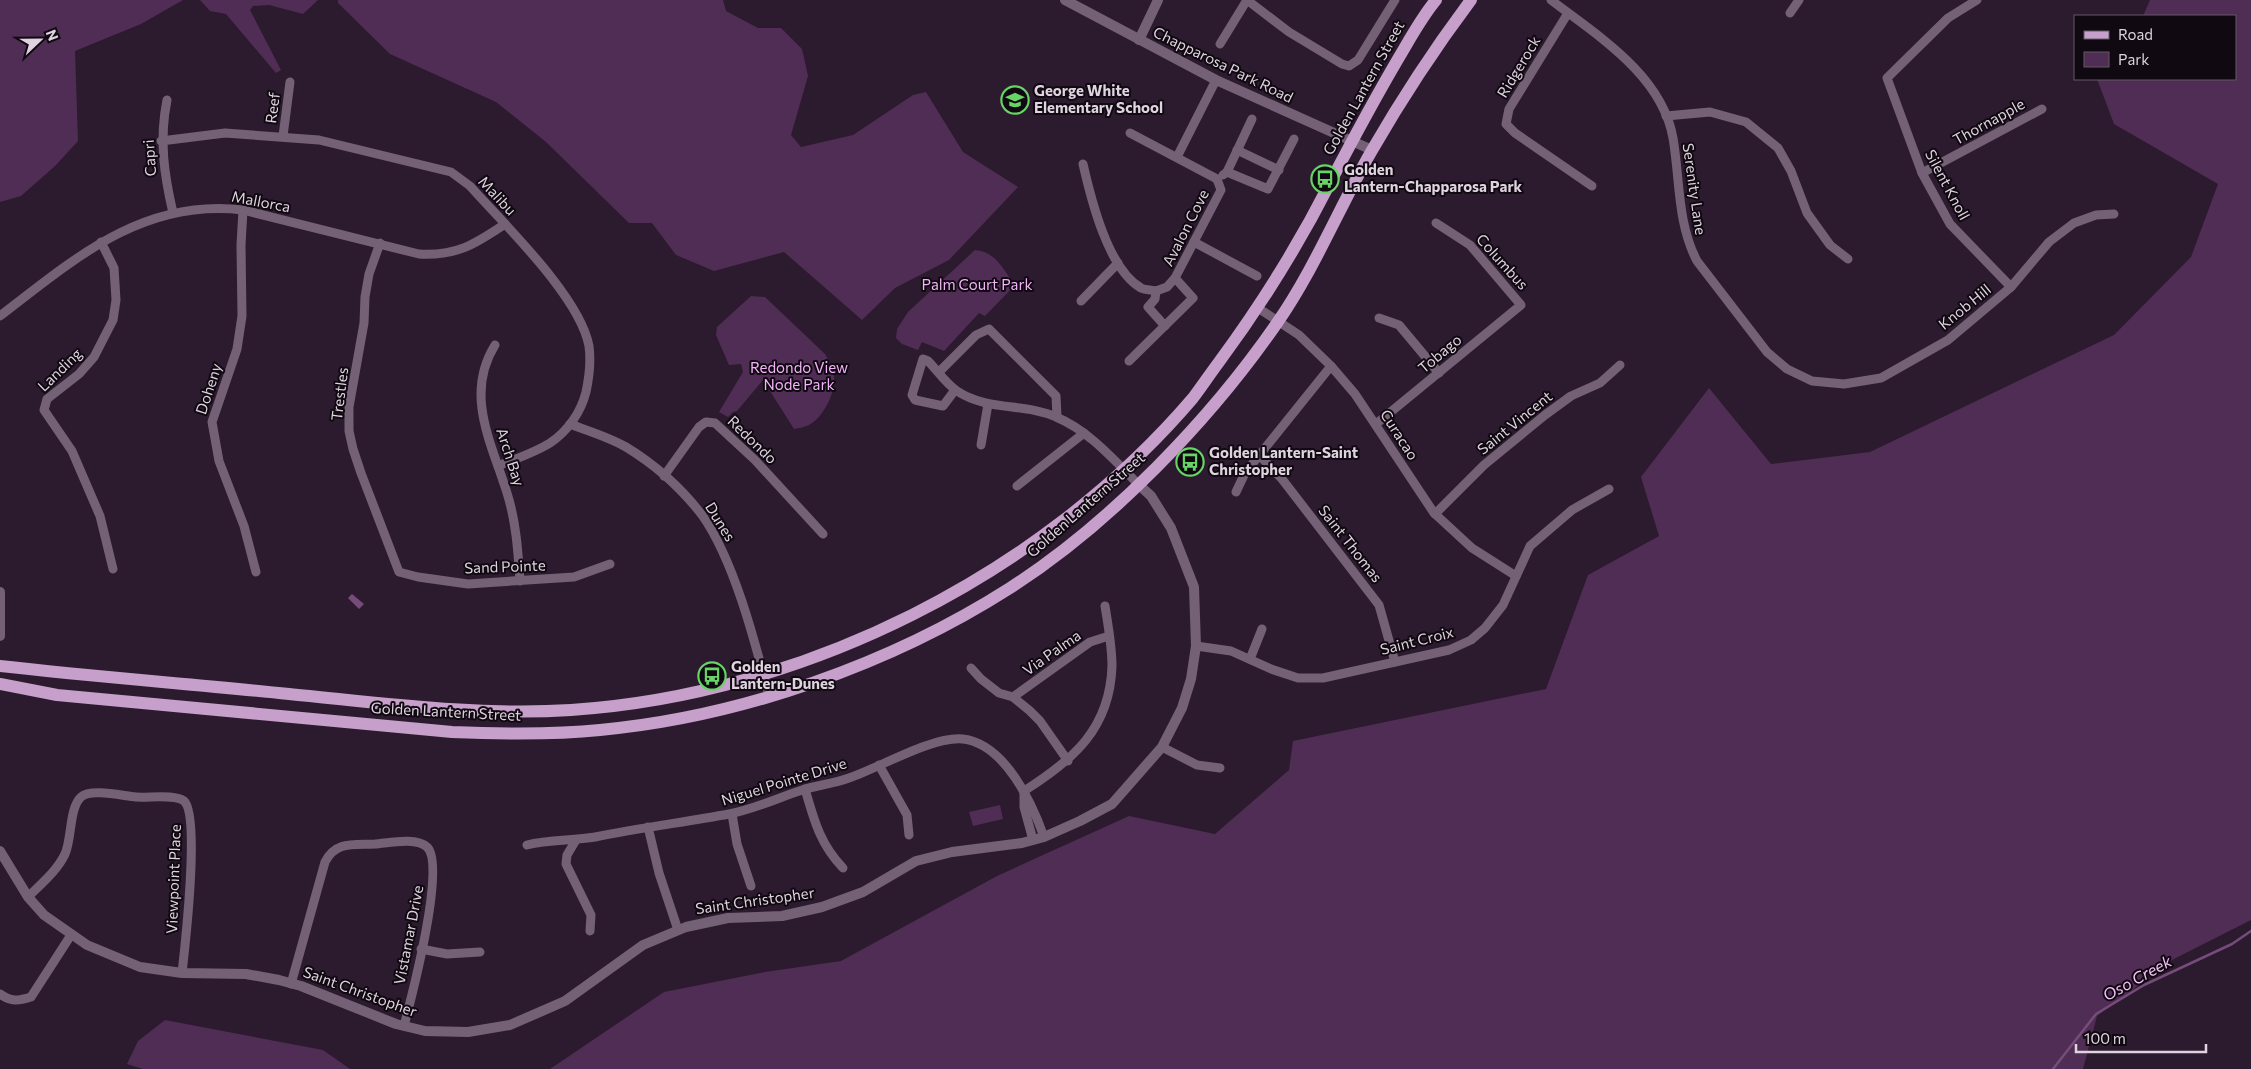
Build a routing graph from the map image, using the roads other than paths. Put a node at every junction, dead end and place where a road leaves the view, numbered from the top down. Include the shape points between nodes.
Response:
1 (1065, 0) edge
2 (1158, 0) edge
3 (1247, 0) edge
4 (1395, 0) edge
5 (1436, 0) edge
6 (1471, 0) edge
7 (1551, 0) edge
8 (1799, 0) edge
9 (1977, 0) edge
10 (1568, 13) junction
11 (1790, 13) dead end
12 (1139, 40) junction
13 (1220, 44) dead end
14 (1216, 80) junction
15 (290, 82) dead end
16 (167, 100) dead end
17 (2042, 109) dead end
18 (1666, 116) junction
19 (1252, 119) dead end
20 (1130, 133) dead end
21 (283, 136) junction
22 (1294, 139) dead end
23 (162, 141) junction
24 (1351, 142) junction
25 (1238, 150) junction
26 (1372, 150) junction
27 (1177, 157) junction
28 (1083, 164) dead end
29 (1279, 170) junction
30 (1227, 172) junction
31 (1922, 174) junction
32 (1217, 179) junction
33 (1592, 186) dead end
34 (244, 210) junction
35 (173, 213) junction
36 (2114, 214) dead end
37 (1436, 223) dead end
38 (504, 224) junction
39 (100, 242) junction
40 (1194, 242) junction
41 (380, 243) junction
42 (1848, 259) dead end
43 (1118, 263) junction
44 (1257, 276) dead end
45 (1175, 278) junction
46 (2011, 287) junction
47 (1156, 291) junction
48 (1081, 301) dead end
49 (1521, 305) joint
50 (1258, 308) junction
51 (0, 316) edge
52 (1379, 318) dead end
53 (1278, 322) junction
54 (1165, 326) junction
55 (495, 345) dead end
56 (1129, 362) dead end
57 (1620, 365) dead end
58 (1331, 366) junction
59 (939, 372) junction
60 (1439, 374) junction
61 (1812, 381) joint
62 (955, 390) junction
63 (988, 404) junction
64 (1057, 417) junction
65 (570, 424) junction
66 (1376, 424) junction
67 (1084, 433) junction
68 (981, 445) dead end
69 (1260, 455) junction
70 (498, 466) junction
71 (1123, 469) junction
72 (664, 476) junction
73 (1138, 484) junction
74 (1017, 486) dead end
75 (1609, 489) dead end
76 (1236, 492) dead end
77 (1435, 514) junction
78 (823, 534) dead end
79 (610, 564) dead end
80 (113, 570) dead end
81 (256, 572) dead end
82 (399, 572) joint
83 (1516, 576) junction
84 (520, 581) junction
85 (0, 592) edge
86 (1106, 606) dead end
87 (1262, 629) dead end
88 (0, 636) edge
89 (1109, 636) junction
90 (1196, 646) junction
91 (1250, 659) junction
92 (1395, 662) junction
93 (0, 666) edge
94 (971, 668) dead end
95 (763, 674) junction
96 (0, 684) edge
97 (769, 696) junction
98 (1012, 697) junction
99 (1162, 747) junction
100 (1068, 761) junction
101 (879, 765) junction
102 (1220, 768) dead end
103 (805, 790) junction
104 (1024, 791) junction
105 (732, 814) junction
106 (648, 827) junction
107 (909, 835) dead end
108 (1038, 839) junction
109 (576, 840) junction
110 (528, 845) dead end
111 (0, 851) edge
112 (843, 868) dead end
113 (752, 886) dead end
114 (28, 897) junction
115 (678, 930) junction
116 (590, 931) dead end
117 (72, 935) junction
118 (421, 949) junction
119 (480, 952) dead end
120 (182, 973) junction
121 (291, 984) junction
122 (0, 994) edge
123 (404, 1026) junction

1 - 12 street, Chapparosa Park Road
2 - 12 street
3 - 4 street via 1288,32 1349,66 1358,60
3 - 13 street
5 - 24 main road, Golden Lantern Street via 1384,82
6 - 26 main road, Golden Lantern Street
7 - 10 street, Serenity Lane
8 - 11 street
9 - 31 street, Silent Knoll via 1948,18 1887,78
10 - 18 street, Serenity Lane via 1602,36 1625,57 1651,89
10 - 33 street, Ridgerock via 1510,108 1506,124
12 - 14 street, Chapparosa Park Road
14 - 24 street, Chapparosa Park Road
14 - 27 street
15 - 21 street, Reef
16 - 23 street, Capri
17 - 31 street, Thornapple
18 - 42 street via 1710,112 1746,122 1778,148 1791,171 1807,213 1830,245
18 - 61 street, Serenity Lane via 1673,136 1688,245 1767,352 1787,369
19 - 25 street, Avalon Cove
20 - 27 street
21 - 23 street, Malibu via 225,133
21 - 38 street, Malibu via 319,140 450,172 470,186
22 - 29 street
23 - 35 street, Capri via 164,172
24 - 26 street, Chapparosa Park Road
24 - 50 main road, Golden Lantern Street via 1299,242
25 - 29 street
25 - 30 street, Avalon Cove
26 - 53 main road, Golden Lantern Street
27 - 32 street
28 - 43 street via 1095,216
29 - 30 street via 1268,190
30 - 32 street, Avalon Cove
31 - 46 street, Silent Knoll via 1950,224
32 - 40 street, Avalon Cove via 1221,190
34 - 35 street, Mallorca via 230,208
34 - 41 street, Mallorca
34 - 81 street, Doheny via 242,316 237,349 212,422 219,461 244,526
35 - 39 street, Mallorca via 141,223
36 - 46 street, Knob Hill via 2096,215 2074,224 2049,242
37 - 49 street, Columbus via 1470,245
38 - 41 street, Mallorca via 477,244 440,255 419,254
38 - 65 street, Malibu via 564,296 580,319 589,346 582,408
39 - 51 street, Mallorca
39 - 80 street, Landing via 114,268 116,300 113,320 94,357 47,399 44,410 72,451 100,516
40 - 44 street
40 - 45 street, Avalon Cove
41 - 82 street, Trestles via 369,274 363,332 349,407 349,431 358,465
43 - 47 street via 1142,288
43 - 48 street
45 - 47 street, Avalon Cove via 1167,287
45 - 54 street via 1193,298
46 - 61 street, Knob Hill via 1948,340 1881,378 1844,384
47 - 54 street via 1155,299 1148,307
49 - 60 street, Tobago
50 - 53 street, Curacao
50 - 71 main road, Golden Lantern Street via 1193,397
52 - 60 street via 1399,325
53 - 58 street, Curacao via 1299,335
53 - 73 main road, Golden Lantern Street via 1206,415
54 - 56 street
55 - 70 street, Arch Bay via 484,366 482,408
57 - 77 street, Saint Vincent via 1600,383 1571,396 1545,415 1484,465
58 - 66 street, Curacao
58 - 69 street
59 - 62 street
59 - 62 street via 922,359 913,398 943,406
59 - 64 street via 976,336 989,328 1056,396
60 - 66 street, Tobago
62 - 63 street, Saint Christopher
63 - 64 street, Saint Christopher
63 - 68 street
64 - 67 street, Saint Christopher
65 - 70 street, Malibu via 551,443
65 - 72 street, Dunes via 625,446
66 - 77 street, Curacao
67 - 71 street, Saint Christopher
67 - 74 street
69 - 76 street via 1245,473
69 - 92 street, Saint Thomas via 1379,605
70 - 84 street, Arch Bay via 512,512
71 - 73 street, Saint Christopher
71 - 95 main road, Golden Lantern Street via 1052,528 953,593 823,654
72 - 78 street, Redondo via 699,427 706,422 715,423 755,460
72 - 95 street, Dunes via 702,515 719,543 745,612
73 - 90 street, Saint Christopher via 1151,496 1171,528 1194,587
73 - 97 main road, Golden Lantern Street via 1065,548 1010,588 977,607 871,660
75 - 83 street, Saint Croix via 1572,510 1530,546
77 - 83 street, Curacao via 1472,548
79 - 84 street, Sand Pointe via 574,577
82 - 84 street, Sand Pointe via 468,584
83 - 92 street, Saint Croix via 1503,605 1486,628 1471,640 1449,650
85 - 88 street
86 - 89 street
87 - 91 street
89 - 98 street, Via Palma via 1090,642
89 - 100 street via 1112,666 1108,698 1093,732
90 - 91 street, Saint Croix via 1231,651
90 - 99 street, Saint Christopher via 1182,708
91 - 92 street, Saint Croix via 1298,678 1323,678
93 - 95 main road, Golden Lantern Street via 489,711 571,710 622,705 682,695
94 - 98 street via 999,693
95 - 97 street, Dunes
96 - 97 main road, Golden Lantern Street via 57,695 485,733 627,727 729,708
98 - 100 street via 1040,720
99 - 102 street via 1197,765
99 - 108 street, Saint Christopher via 1112,804
100 - 104 street
101 - 103 street, Niguel Pointe Drive via 849,778
101 - 104 street, Niguel Pointe Drive via 938,743 964,739 1001,760
101 - 107 street via 907,815
103 - 105 street, Niguel Pointe Drive
103 - 112 street via 829,854
104 - 108 street via 1024,807
105 - 106 street, Niguel Pointe Drive
105 - 113 street via 737,844
106 - 109 street, Niguel Pointe Drive
106 - 115 street
108 - 115 street, Saint Christopher via 916,861 844,901 822,908 782,916 706,921
109 - 110 street, Niguel Pointe Drive
109 - 116 street via 567,854 566,864 591,915
111 - 114 street, Saint Christopher
114 - 117 street, Saint Christopher
114 - 120 street, Viewpoint Place via 56,869 65,854 76,803 82,796 92,792 152,799 176,796 186,802 190,814 191,874
115 - 123 street, Saint Christopher via 643,945 565,1001 510,1025 468,1032 425,1031
117 - 120 street, Saint Christopher via 110,956 140,967
117 - 122 street via 31,997 17,1001
118 - 119 street via 447,954
118 - 121 street, Vistamar Drive via 432,901 433,854 426,846 414,842 336,848 325,862
118 - 123 street, Vistamar Drive
120 - 121 street, Saint Christopher via 246,974
121 - 123 street, Saint Christopher

